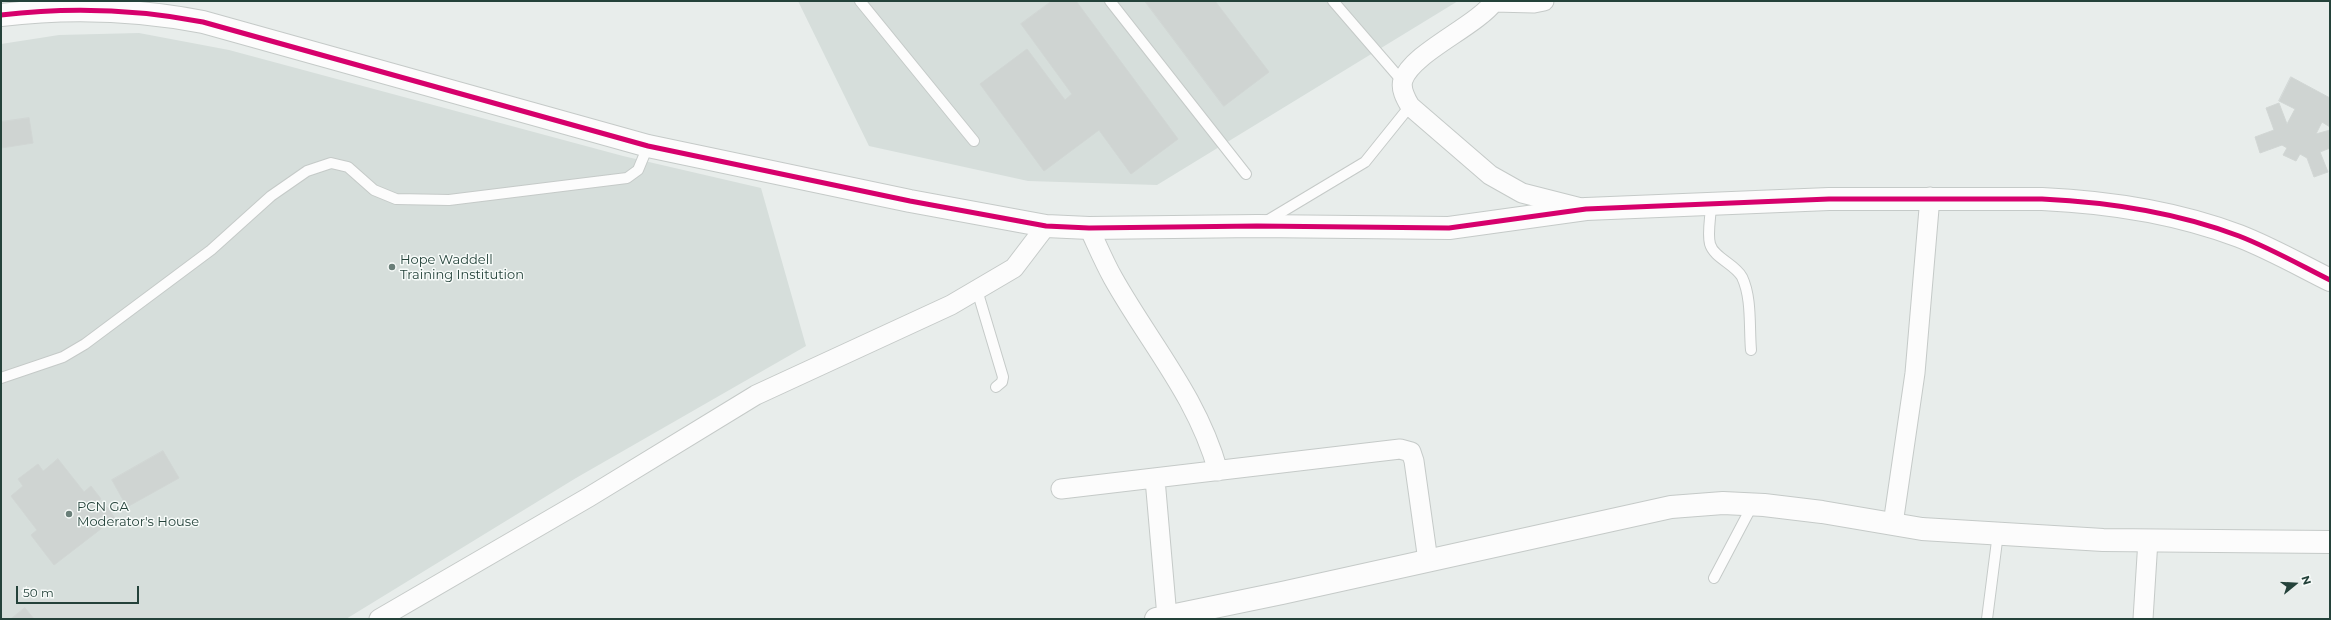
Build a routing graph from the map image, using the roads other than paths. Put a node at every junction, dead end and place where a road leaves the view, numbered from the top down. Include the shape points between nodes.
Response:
1 (860, 1) edge
2 (1110, 1) edge
3 (1333, 1) edge
4 (1544, 1) edge
5 (1495, 2) edge
6 (1, 15) edge
7 (1402, 82) junction
8 (1410, 106) junction
9 (974, 141) dead end
10 (648, 146) junction
11 (1246, 174) dead end
12 (1930, 198) junction
13 (1711, 204) junction
14 (1586, 210) junction
15 (1046, 226) junction
16 (1257, 226) junction
17 (1089, 228) junction
18 (2330, 280) edge
19 (977, 290) junction
20 (1751, 350) dead end
21 (1, 378) edge
22 (996, 387) dead end
23 (1218, 471) junction
24 (1155, 478) junction
25 (1061, 489) dead end
26 (1753, 504) junction
27 (1893, 524) junction
28 (1998, 533) junction
29 (2148, 540) junction
30 (2330, 542) edge
31 (1428, 561) junction
32 (1714, 578) dead end
33 (1169, 617) edge
34 (379, 619) edge
35 (1987, 619) edge
36 (2143, 619) edge

1 - 9 lane
2 - 11 lane
3 - 7 lane
4 - 5 street
5 - 7 street via 1477,20 1426,55 1407,73
6 - 10 street via 82,10 170,15
7 - 8 street
8 - 14 street via 1490,175 1522,193
8 - 16 lane via 1366,162
10 - 15 street via 910,201
10 - 21 lane via 638,170 627,178 449,200 396,200 374,190 348,167 331,164 307,171 271,196 211,250 85,344 63,357
12 - 13 street
12 - 18 street via 2075,200 2148,212 2240,236
12 - 27 street via 1915,373
13 - 14 street
13 - 20 lane via 1710,244 1741,276 1747,293
14 - 16 street via 1449,228
15 - 17 street
15 - 19 street via 1014,268
16 - 17 street
17 - 23 street via 1113,278 1189,398 1210,444
19 - 22 lane via 1003,378
19 - 34 street via 951,305 756,394 589,497
23 - 24 street
23 - 31 street via 1400,449 1411,452
24 - 25 street
24 - 33 street
26 - 27 street
26 - 31 street via 1723,503 1671,507
26 - 32 lane
27 - 28 street via 1922,529
28 - 29 street via 2103,540
28 - 35 lane
29 - 30 street
29 - 36 street
31 - 33 street

